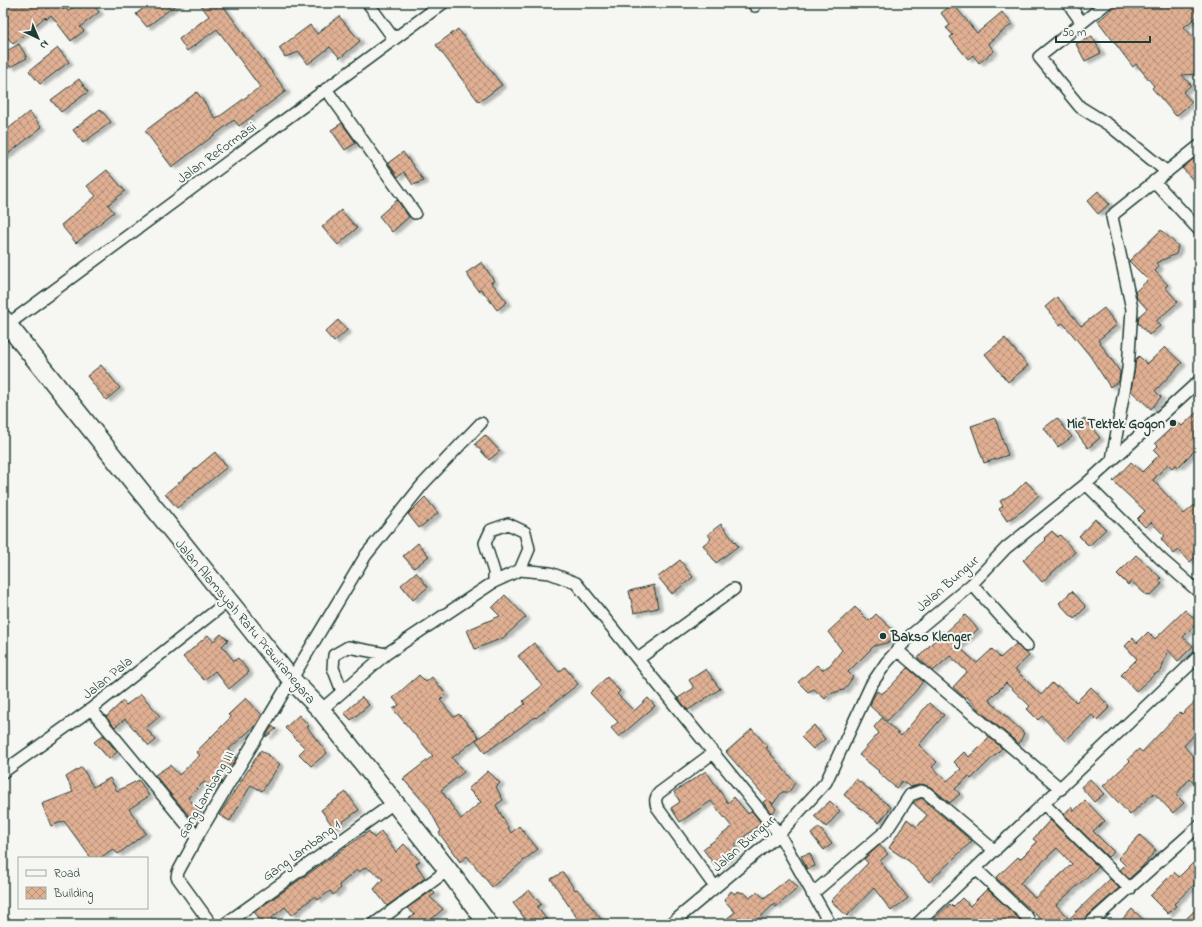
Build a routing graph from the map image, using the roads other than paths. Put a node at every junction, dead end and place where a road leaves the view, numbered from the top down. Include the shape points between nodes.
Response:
1 (368, 3) edge
2 (443, 3) edge
3 (1068, 3) edge
4 (1107, 3) edge
5 (1082, 23) junction
6 (394, 39) junction
7 (326, 89) junction
8 (1199, 146) edge
9 (1167, 172) junction
10 (1154, 181) junction
11 (415, 213) dead end
12 (1199, 230) edge
13 (5, 322) edge
14 (1199, 381) edge
15 (481, 423) dead end
16 (1112, 460) junction
17 (1086, 484) junction
18 (520, 570) junction
19 (494, 582) junction
20 (972, 584) junction
21 (734, 589) dead end
22 (1199, 592) edge
23 (228, 601) junction
24 (1027, 646) dead end
25 (897, 650) junction
26 (386, 654) junction
27 (1199, 656) edge
28 (638, 659) junction
29 (291, 679) junction
30 (342, 691) junction
31 (91, 709) junction
32 (321, 710) junction
33 (713, 753) junction
34 (3, 772) edge
35 (1061, 789) junction
36 (395, 802) junction
37 (1044, 804) junction
38 (1199, 826) edge
39 (779, 834) junction
40 (197, 837) junction
41 (995, 851) junction
42 (976, 869) junction
43 (448, 870) junction
44 (715, 887) junction
45 (1130, 889) junction
46 (812, 894) junction
47 (1028, 918) dead end
48 (211, 924) edge
49 (225, 924) edge
50 (374, 924) edge
51 (488, 924) edge
52 (671, 924) edge
53 (830, 924) edge
54 (917, 924) edge
55 (1089, 924) edge

1 - 6 street
2 - 6 street, Jalan Reformasi
3 - 5 street
4 - 5 street
5 - 9 street via 1039,57 1080,107 1109,125
6 - 7 street, Jalan Reformasi
7 - 11 street
7 - 13 street, Jalan Reformasi
8 - 9 street
9 - 10 street
10 - 12 street
10 - 16 street via 1112,217 1132,309 1128,369
13 - 23 main road, Jalan Alamsyah Ratu Prawiranegara
14 - 16 street, Jalan Bungur
15 - 29 street, Gang Lambang III via 423,484 366,556
16 - 17 street, Jalan Bungur
17 - 20 street, Jalan Bungur via 1006,548
17 - 22 street via 1161,559
18 - 19 street
18 - 19 street via 529,549 525,532 508,524 491,530 485,543 494,572
18 - 28 street via 550,573 576,583
19 - 26 street
20 - 24 street
20 - 25 street, Jalan Bungur via 910,635
21 - 28 street
23 - 29 main road, Jalan Alamsyah Ratu Prawiranegara
23 - 31 street, Jalan Pala
25 - 35 street
25 - 39 street, Jalan Bungur via 871,685 826,782
26 - 30 street
26 - 30 street via 348,647 334,655 333,668
27 - 35 street
28 - 33 street
29 - 32 main road, Jalan Alamsyah Ratu Prawiranegara
29 - 40 street, Gang Lambang III
30 - 32 street
31 - 34 street, Jalan Pala
31 - 40 street
32 - 36 main road, Jalan Alamsyah Ratu Prawiranegara
33 - 39 street
33 - 44 street via 659,793 655,802
35 - 37 street
36 - 43 main road, Jalan Alamsyah Ratu Prawiranegara
36 - 49 street, Gang Lambang 1
37 - 41 street
37 - 45 street
38 - 45 street
39 - 44 street, Jalan Bungur
39 - 46 street
40 - 48 street, Gang Lambang III via 177,877
41 - 42 street
41 - 46 street via 927,793 921,791 907,798 887,830
42 - 47 street
42 - 54 street
43 - 50 street
43 - 51 main road, Jalan Alamsyah Ratu Prawiranegara
44 - 52 street, Jalan Bungur
45 - 55 street
46 - 53 street

